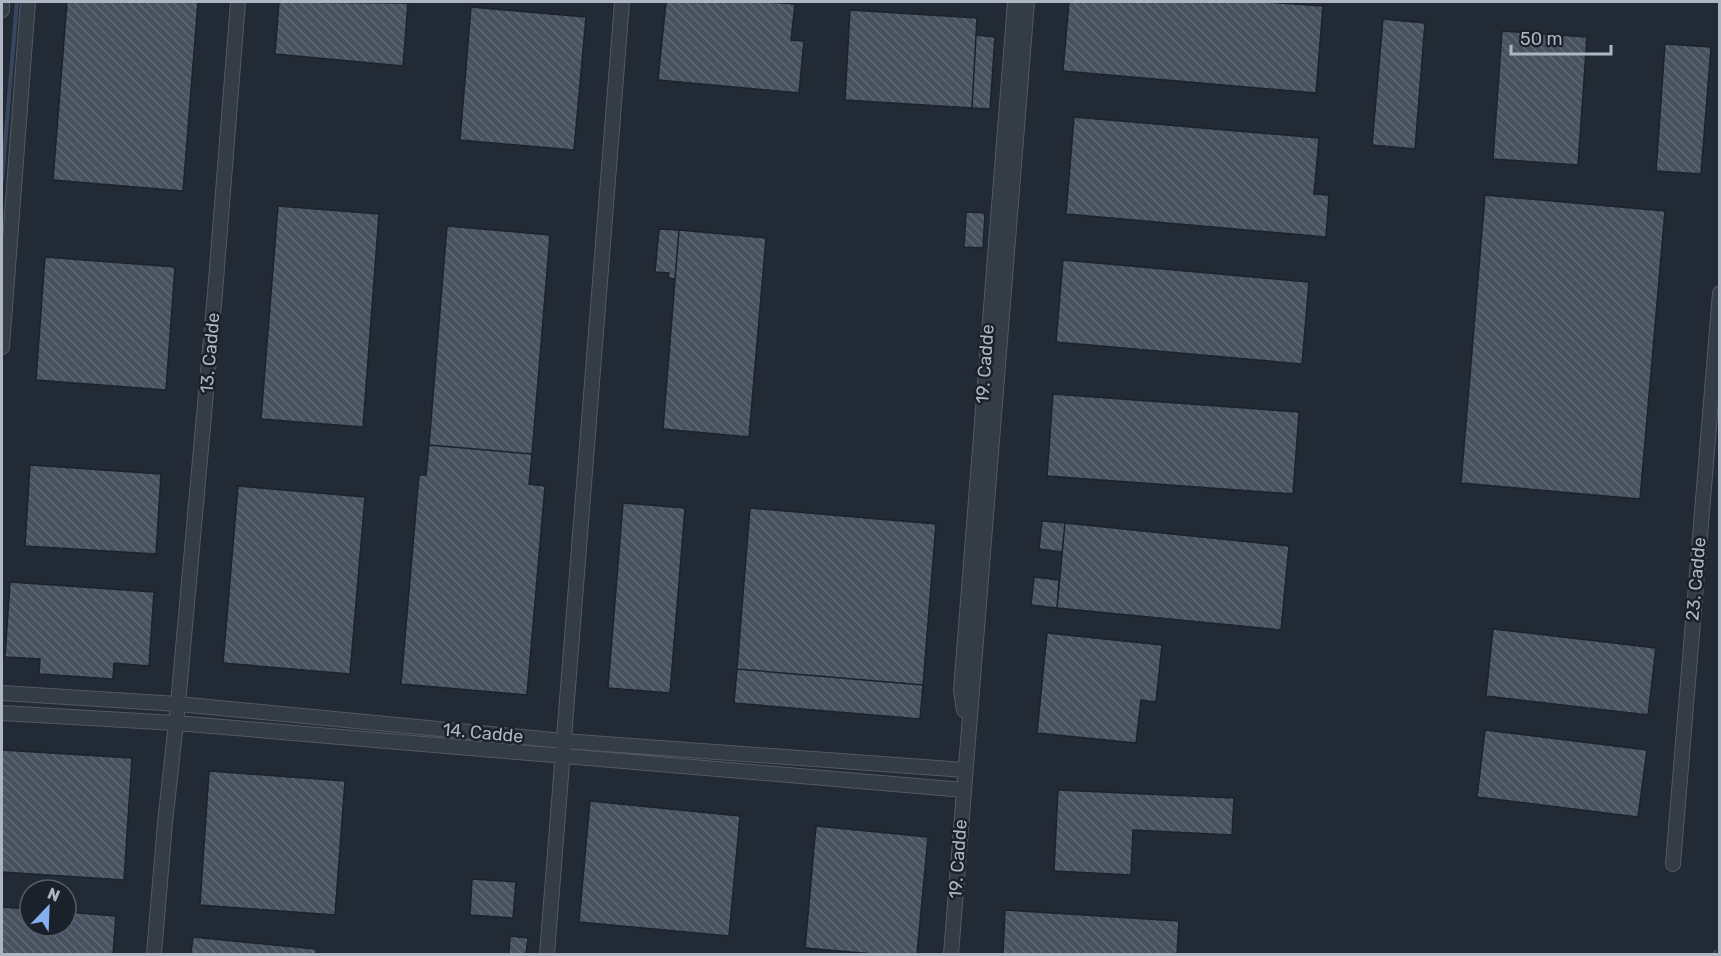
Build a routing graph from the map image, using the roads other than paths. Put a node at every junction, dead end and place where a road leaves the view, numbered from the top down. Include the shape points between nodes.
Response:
1 (2, 2) edge
2 (28, 2) edge
3 (238, 2) edge
4 (622, 2) edge
5 (1015, 2) edge
6 (1028, 2) edge
7 (2, 10) edge
8 (1719, 293) edge
9 (2, 346) edge
10 (2, 693) edge
11 (178, 704) junction
12 (2, 713) edge
13 (176, 723) junction
14 (968, 727) junction
15 (564, 741) junction
16 (563, 757) junction
17 (965, 770) junction
18 (964, 790) junction
19 (1673, 864) dead end
20 (154, 954) edge
21 (547, 954) edge
22 (951, 954) edge

1 - 7 lane
2 - 9 lane
3 - 11 lane, 13. Cadde
4 - 15 lane
5 - 14 lane, 19. Cadde via 961,690
6 - 14 lane, 19. Cadde
8 - 19 lane, 23. Cadde
10 - 11 lane, 14. Cadde
11 - 13 lane, 13. Cadde
11 - 15 lane, 14. Cadde
12 - 13 lane
13 - 16 lane
13 - 20 lane, 13. Cadde
14 - 17 lane, 19. Cadde
15 - 16 lane
15 - 17 lane, 14. Cadde
16 - 18 lane
16 - 21 lane
17 - 18 lane, 19. Cadde
18 - 22 lane, 19. Cadde

